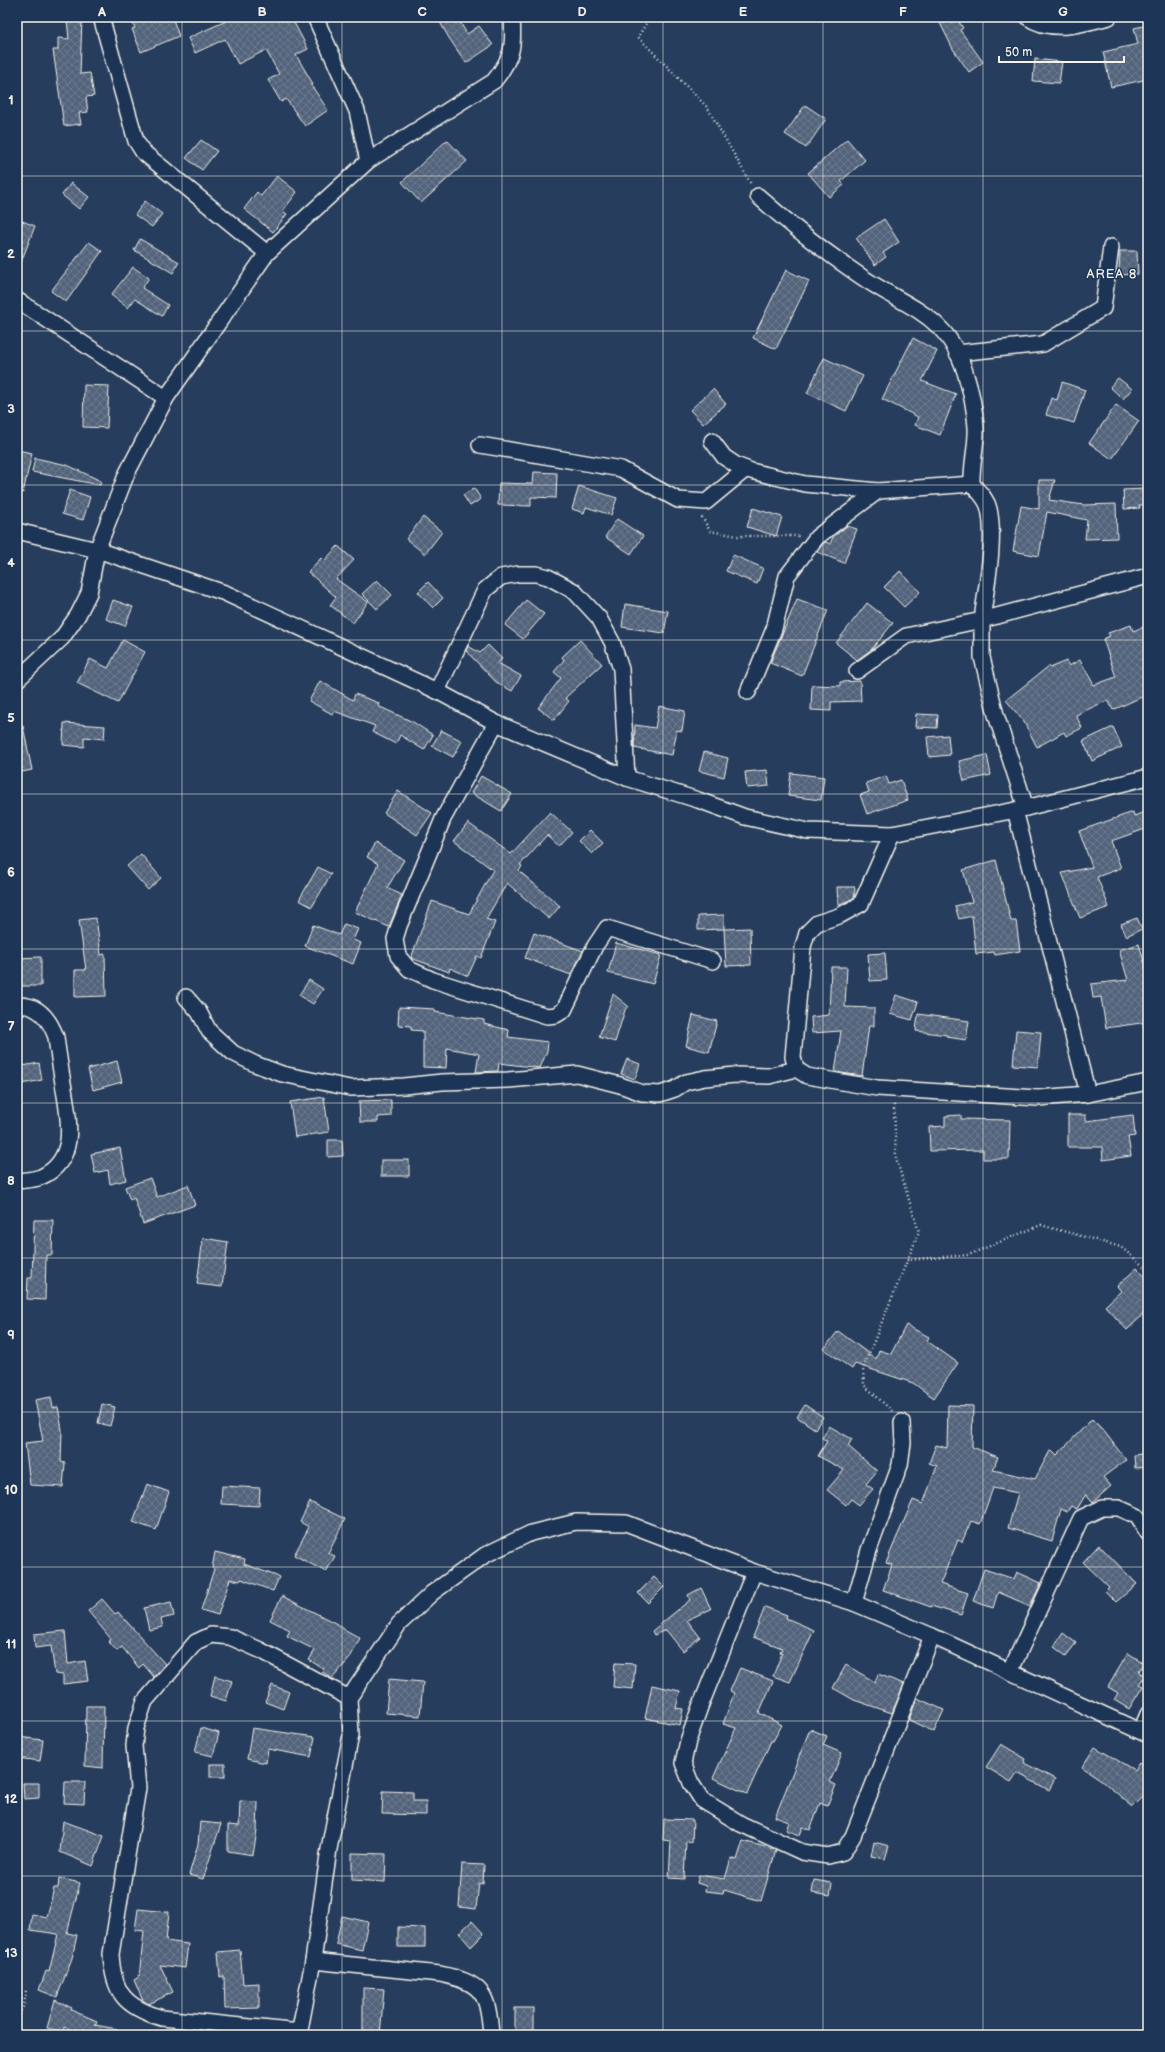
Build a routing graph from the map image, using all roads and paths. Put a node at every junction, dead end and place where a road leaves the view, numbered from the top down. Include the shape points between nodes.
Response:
1 (101, 17) edge
2 (315, 17) edge
3 (512, 17) edge
4 (650, 17) edge
5 (1027, 17) edge
6 (1109, 17) edge
7 (368, 161) junction
8 (758, 196) joint
9 (1111, 247) dead end
10 (267, 253) junction
11 (17, 300) edge
12 (957, 353) junction
13 (166, 398) junction
14 (712, 441) dead end
15 (480, 445) dead end
16 (746, 469) junction
17 (972, 484) junction
18 (878, 491) junction
19 (706, 502) junction
20 (17, 531) edge
21 (817, 537) junction
22 (97, 550) junction
23 (1148, 576) edge
24 (982, 620) junction
25 (857, 671) dead end
26 (17, 680) edge
27 (438, 691) junction
28 (748, 692) dead end
29 (496, 723) junction
30 (1148, 777) edge
31 (627, 778) junction
32 (1020, 809) junction
33 (892, 834) junction
34 (713, 961) dead end
35 (186, 997) dead end
36 (17, 1005) edge
37 (796, 1069) junction
38 (1148, 1082) edge
39 (893, 1089) junction
40 (1088, 1094) junction
41 (17, 1181) edge
42 (907, 1260) junction
43 (1148, 1270) edge
44 (902, 1422) joint
45 (1148, 1532) edge
46 (754, 1572) junction
47 (854, 1603) junction
48 (932, 1636) junction
49 (1010, 1672) junction
50 (349, 1698) junction
51 (1148, 1714) edge
52 (1144, 1733) edge
53 (313, 1961) junction
54 (26, 1990) dead end
55 (17, 2018) edge
56 (299, 2034) edge
57 (491, 2035) edge

1 - 10 street via 136,141 143,152
2 - 7 street via 358,111
3 - 7 street via 514,45 506,67 494,81
4 - 8 path via 638,38 707,107
5 - 6 street via 1044,26 1078,26
7 - 10 street
8 - 12 street via 784,219 860,276 924,313 945,333
9 - 12 street via 1103,308 1043,344
10 - 13 street
11 - 13 street
12 - 17 street via 967,379 976,427 971,469
13 - 22 street via 127,473
14 - 16 street via 724,457
15 - 19 street via 621,469 678,500
16 - 18 street via 805,484
16 - 19 street
17 - 18 street
17 - 24 street via 983,496 989,508 991,528
18 - 21 street
19 - 21 path via 702,518 710,531 738,536
20 - 22 street
21 - 28 street via 787,576 774,629
22 - 26 street via 89,593 78,615 62,638
22 - 27 street via 225,592
23 - 24 street
24 - 25 street via 906,636
24 - 32 street via 982,657
27 - 29 street
27 - 31 street via 485,590 501,577 518,574 548,577 574,591 599,618 612,642 620,669
29 - 31 street
29 - 34 street via 443,819 398,926 395,939 398,956 409,969 433,980 547,1016 556,1015 564,1010 595,946 607,928
30 - 32 street
31 - 33 street via 745,817 808,831
32 - 33 street
32 - 40 street
33 - 37 street via 861,904 839,916 817,923 807,932 803,947 793,1057
35 - 37 street via 210,1031 233,1053 282,1074 350,1088 577,1074 642,1093 660,1094 675,1090 686,1082 735,1075 769,1076
36 - 41 street via 28,1004 44,1014 51,1023 56,1037 70,1128 68,1145 63,1157 52,1170 41,1177
37 - 39 street via 807,1076
38 - 40 street
39 - 40 street via 1038,1098
39 - 42 path via 896,1158 919,1232
42 - 43 path via 968,1255 1041,1226 1121,1246
42 - 44 path via 863,1368 864,1385
44 - 47 street via 900,1465 869,1550
45 - 49 street via 1137,1516 1119,1508 1102,1508 1081,1518
46 - 47 street
46 - 48 street via 700,1707 683,1763 691,1783 702,1800 741,1824 802,1852 828,1856 843,1852 853,1836
46 - 50 street via 626,1523 576,1522 531,1533 485,1555 432,1593 399,1624
47 - 48 street
48 - 49 street
49 - 52 street
50 - 53 street via 351,1735 329,1849
50 - 56 street via 248,1644 230,1637 211,1635 196,1642 145,1701 136,1728 134,1746 138,1788 111,1954 116,1986 125,1999 143,2012 162,2018
51 - 52 street
53 - 56 street
53 - 57 street via 459,1978 477,1987 484,1997 489,2008
54 - 55 path via 24,2005

